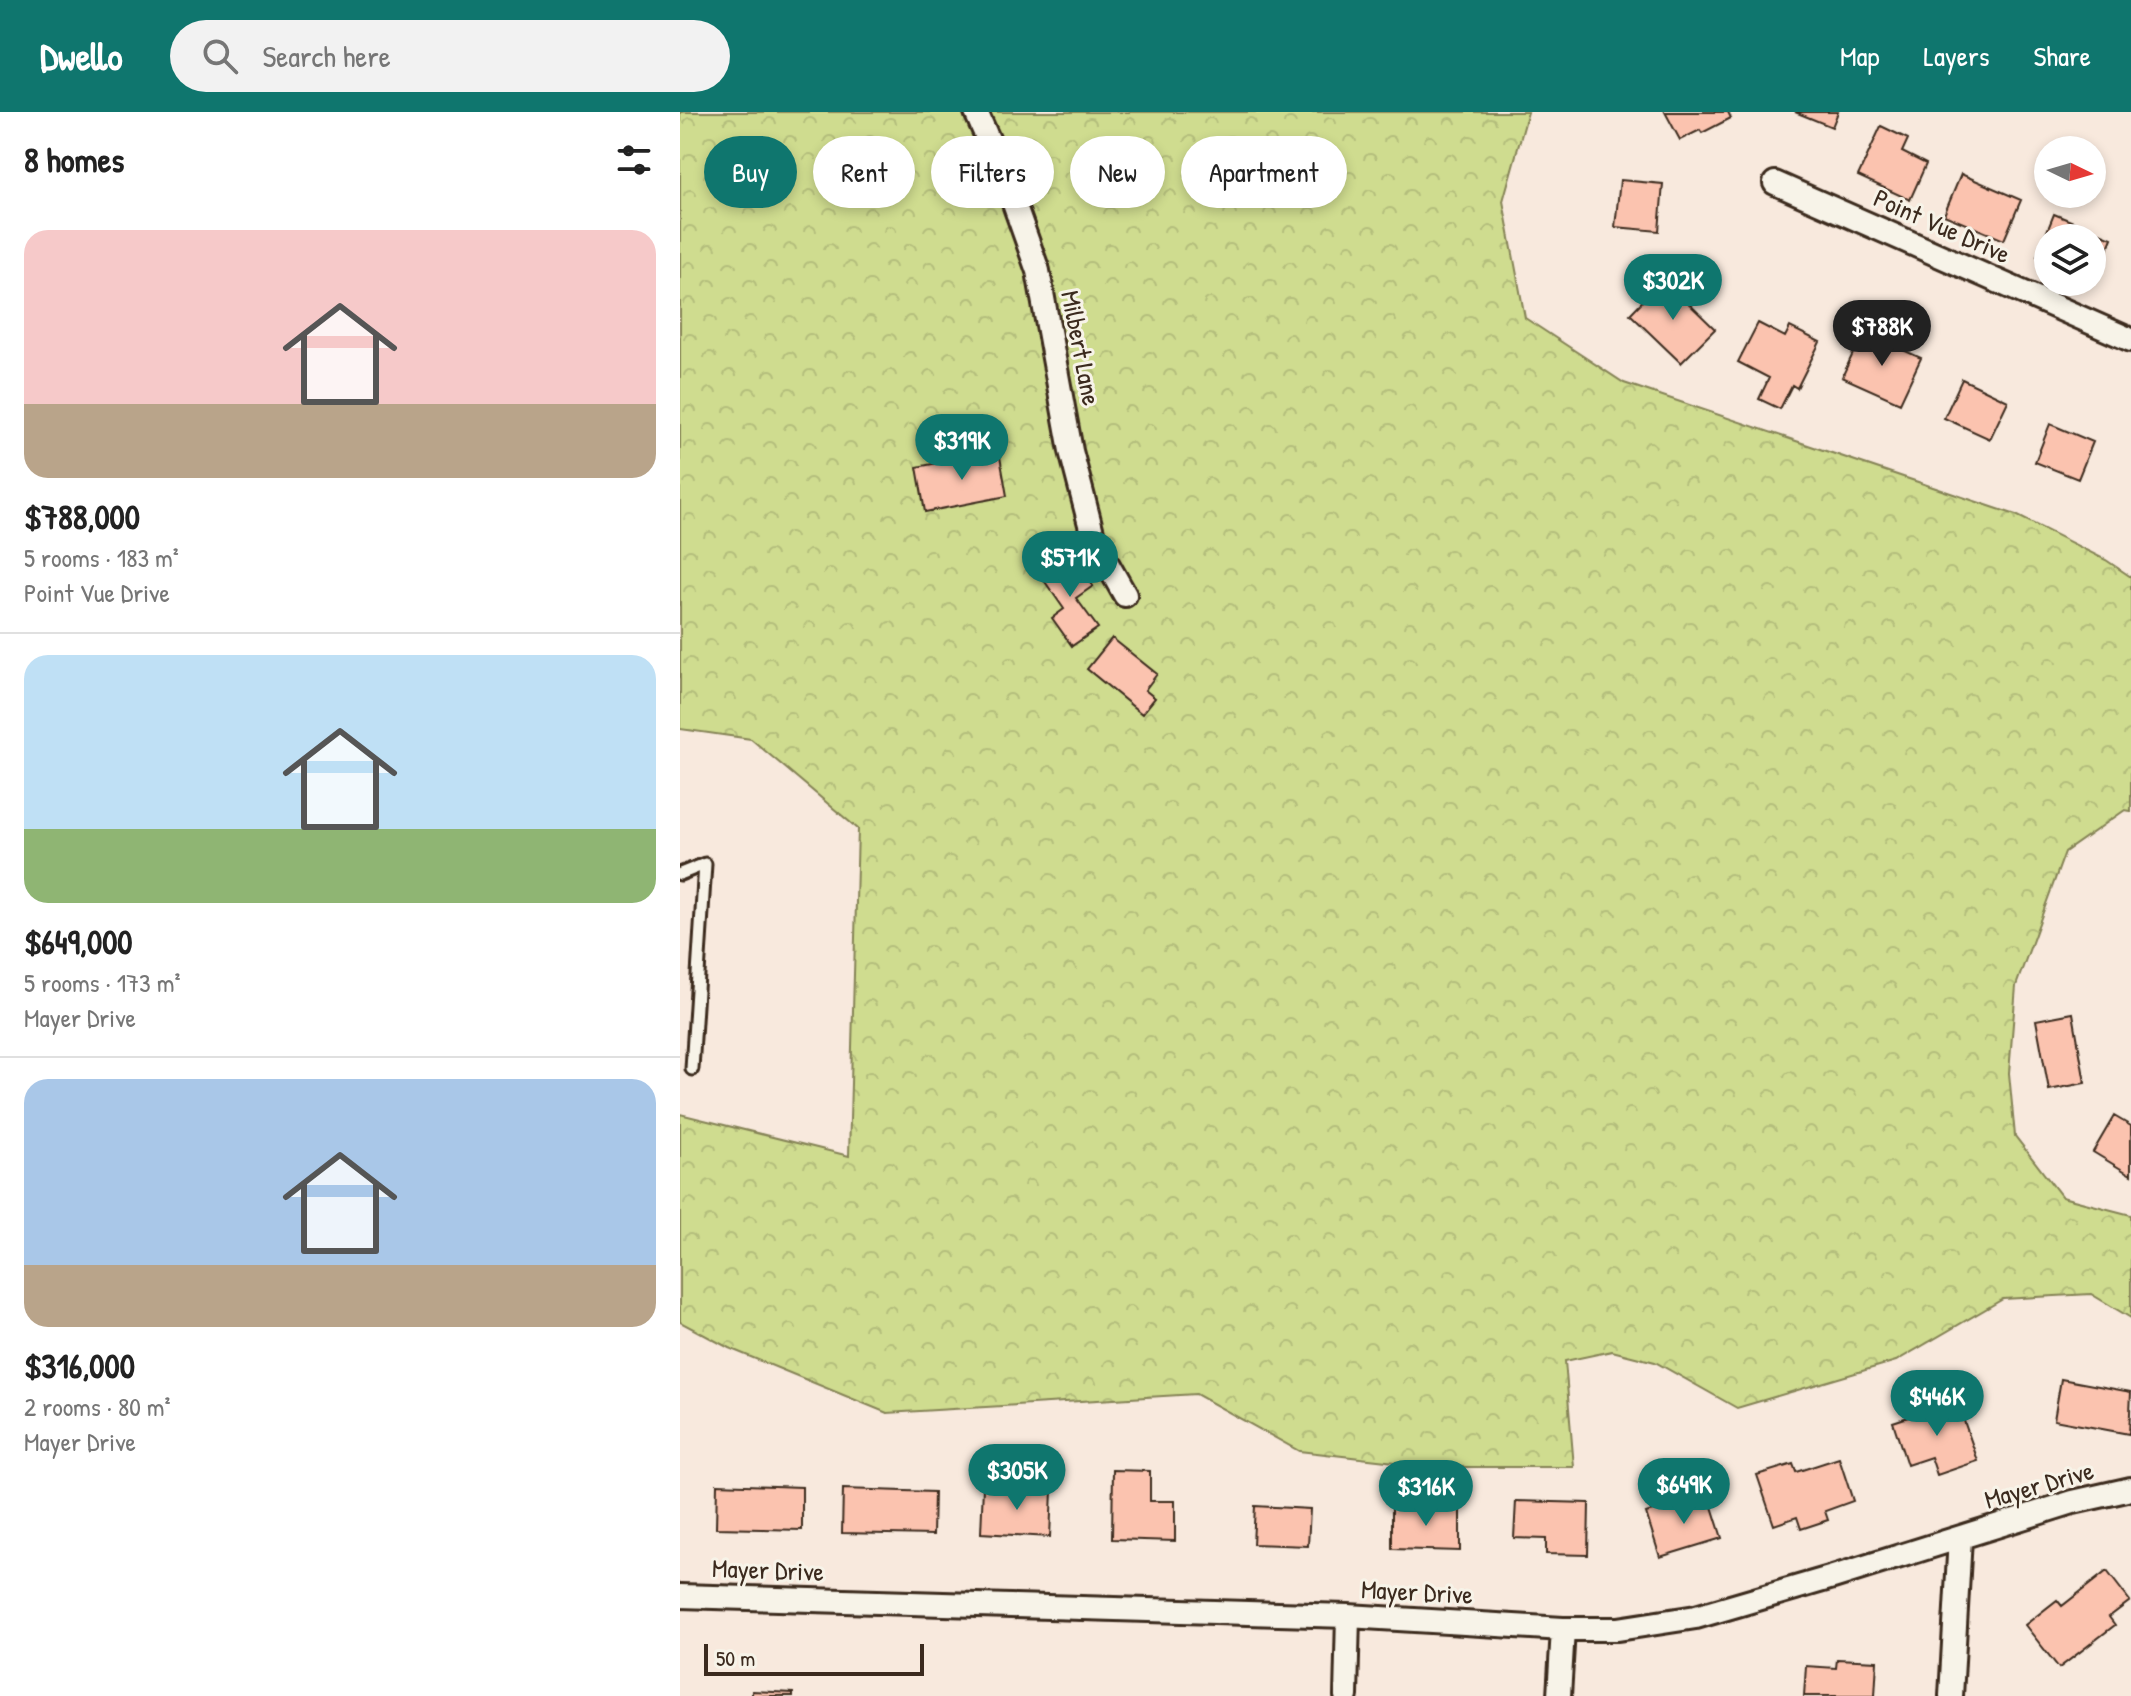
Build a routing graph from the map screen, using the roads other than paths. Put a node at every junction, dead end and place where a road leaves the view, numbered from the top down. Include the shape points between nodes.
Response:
1 (976, 112) edge
2 (1775, 183) dead end
3 (2131, 340) edge
4 (1125, 595) dead end
5 (680, 874) edge
6 (692, 1069) dead end
7 (2131, 1489) edge
8 (1960, 1538) junction
9 (680, 1596) edge
10 (1348, 1616) junction
11 (1563, 1629) junction
12 (1346, 1696) edge
13 (1559, 1696) edge
14 (1951, 1696) edge

1 - 4 street, Milbert Lane via 1038,271 1071,451 1094,540
2 - 3 street, Point Vue Drive
5 - 6 lane via 705,864
7 - 8 street, Mayer Drive
8 - 11 street, Mayer Drive via 1696,1617 1618,1629
8 - 14 street
9 - 10 street, Mayer Drive
10 - 11 street, Mayer Drive
10 - 12 street
11 - 13 street

